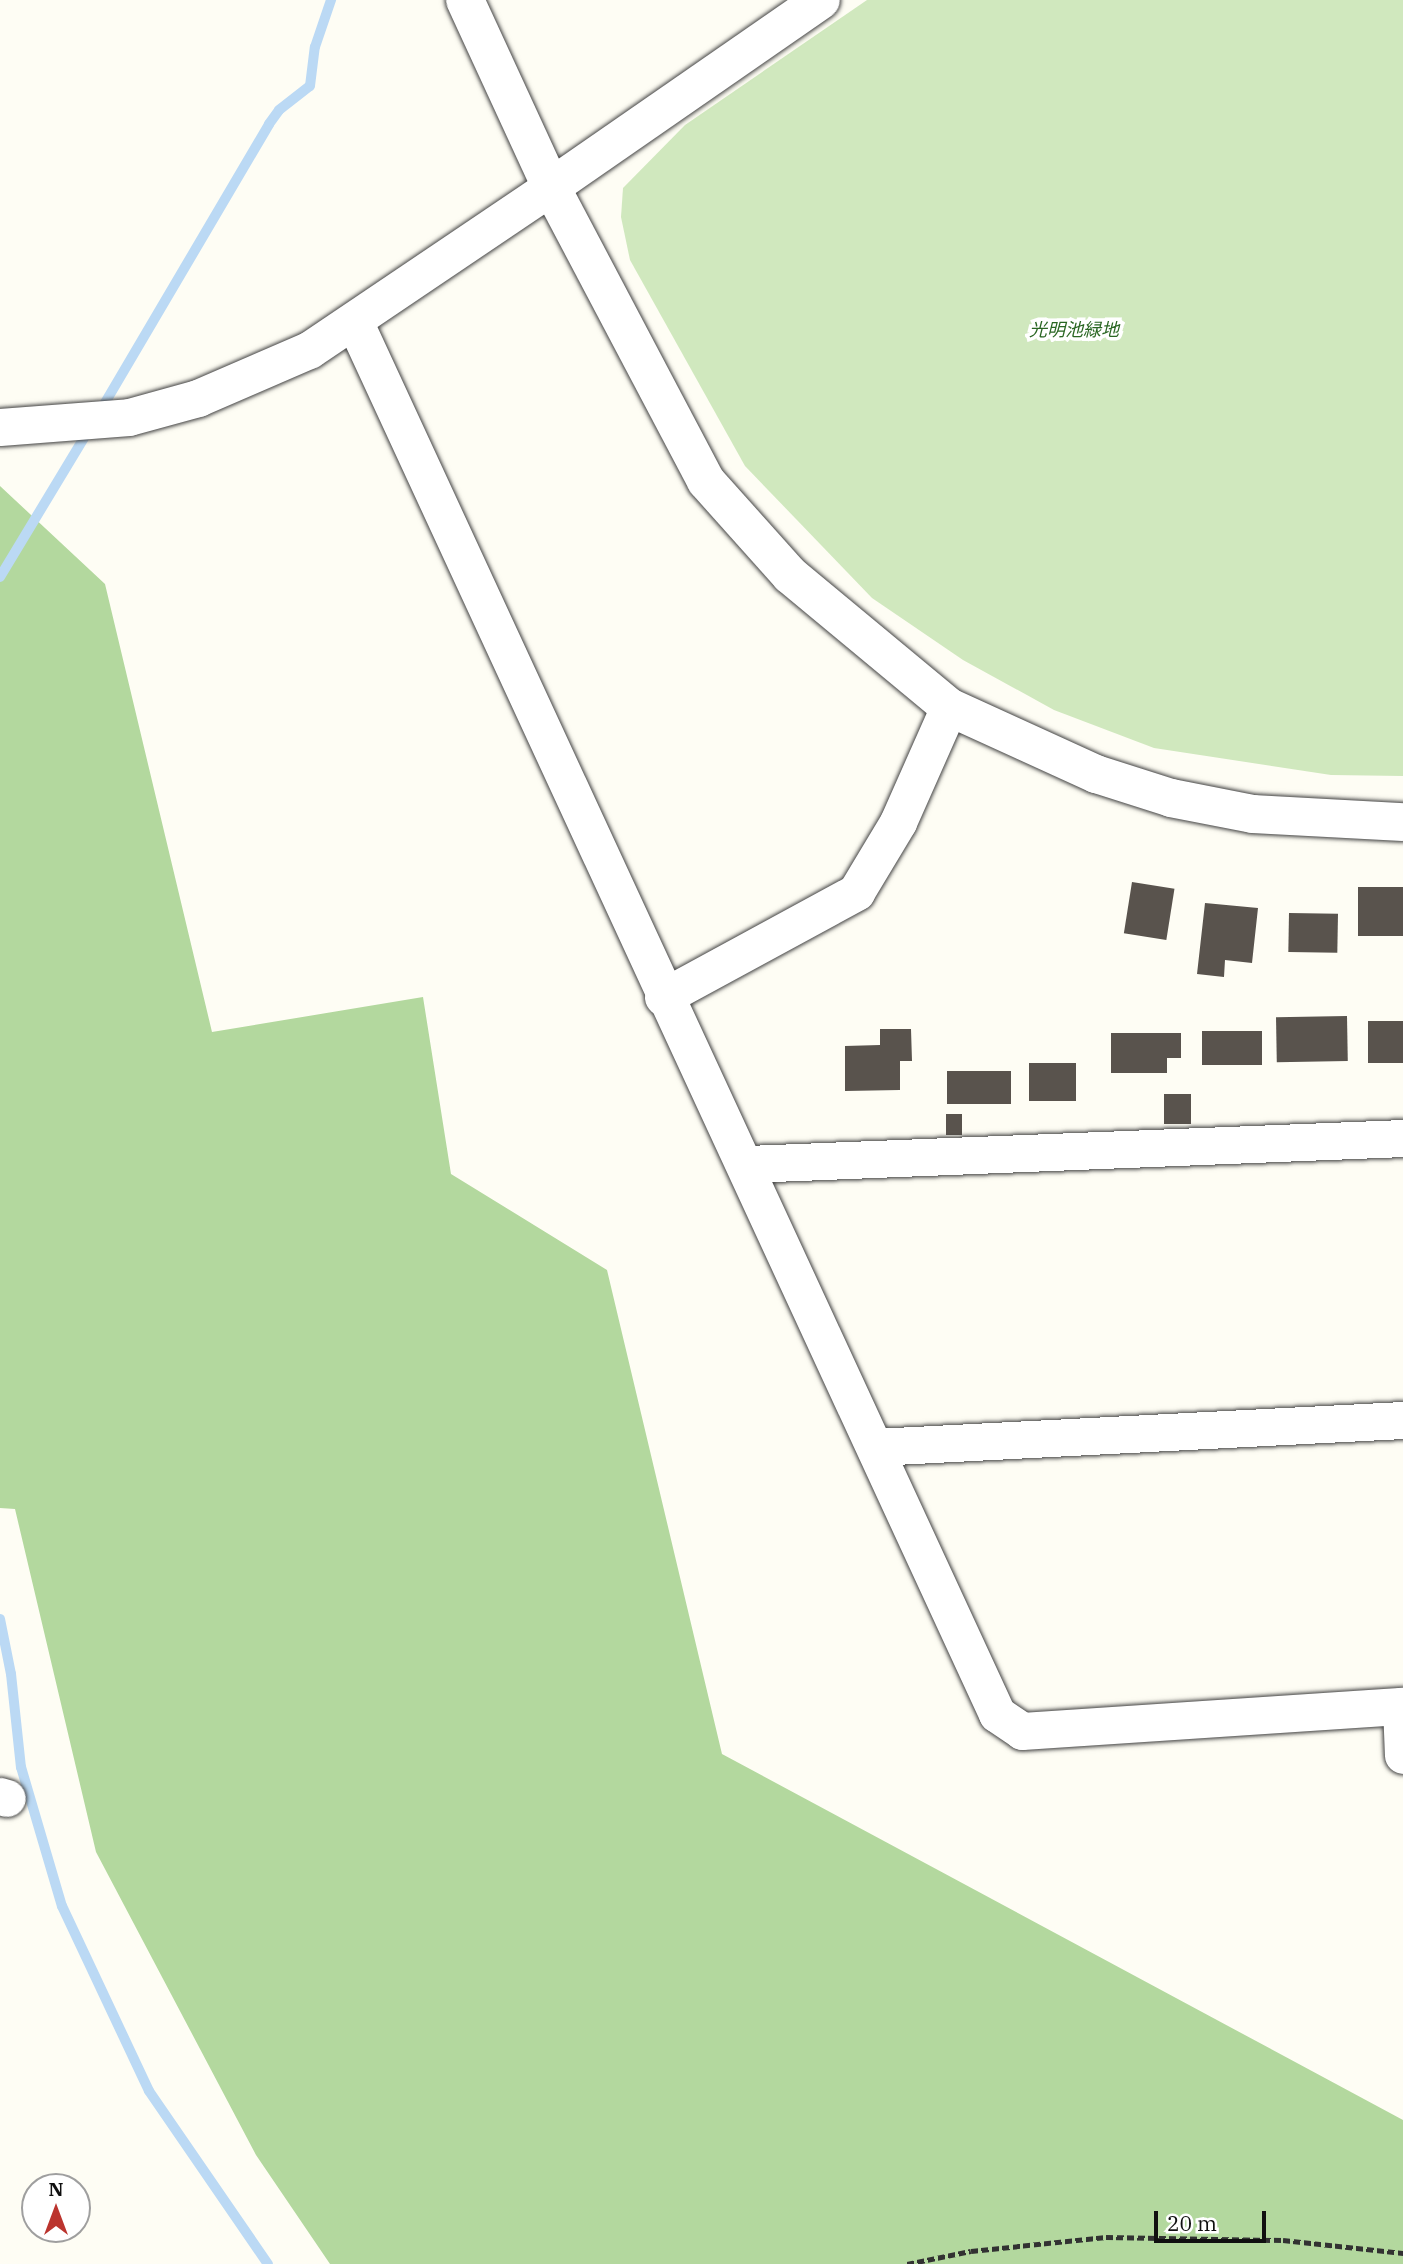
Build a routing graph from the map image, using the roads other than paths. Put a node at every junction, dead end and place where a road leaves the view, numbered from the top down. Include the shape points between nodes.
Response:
1 (466, 0) edge
2 (821, 0) edge
3 (551, 187) junction
4 (355, 323) junction
5 (0, 427) edge
6 (949, 707) junction
7 (1403, 822) edge
8 (663, 997) junction
9 (1403, 1138) edge
10 (748, 1164) junction
11 (1403, 1420) edge
12 (875, 1447) junction
13 (1402, 1706) edge
14 (1403, 1755) edge

1 - 3 street
2 - 3 street
3 - 4 street
3 - 6 street via 706,481 790,575
4 - 5 street via 309,350 198,398 129,417
4 - 8 street
6 - 7 street via 1096,774 1171,798 1253,814
6 - 8 street via 898,822 856,892
8 - 10 street
9 - 10 street
10 - 12 street
11 - 12 street
12 - 13 street via 997,1714 1022,1731
13 - 14 street

